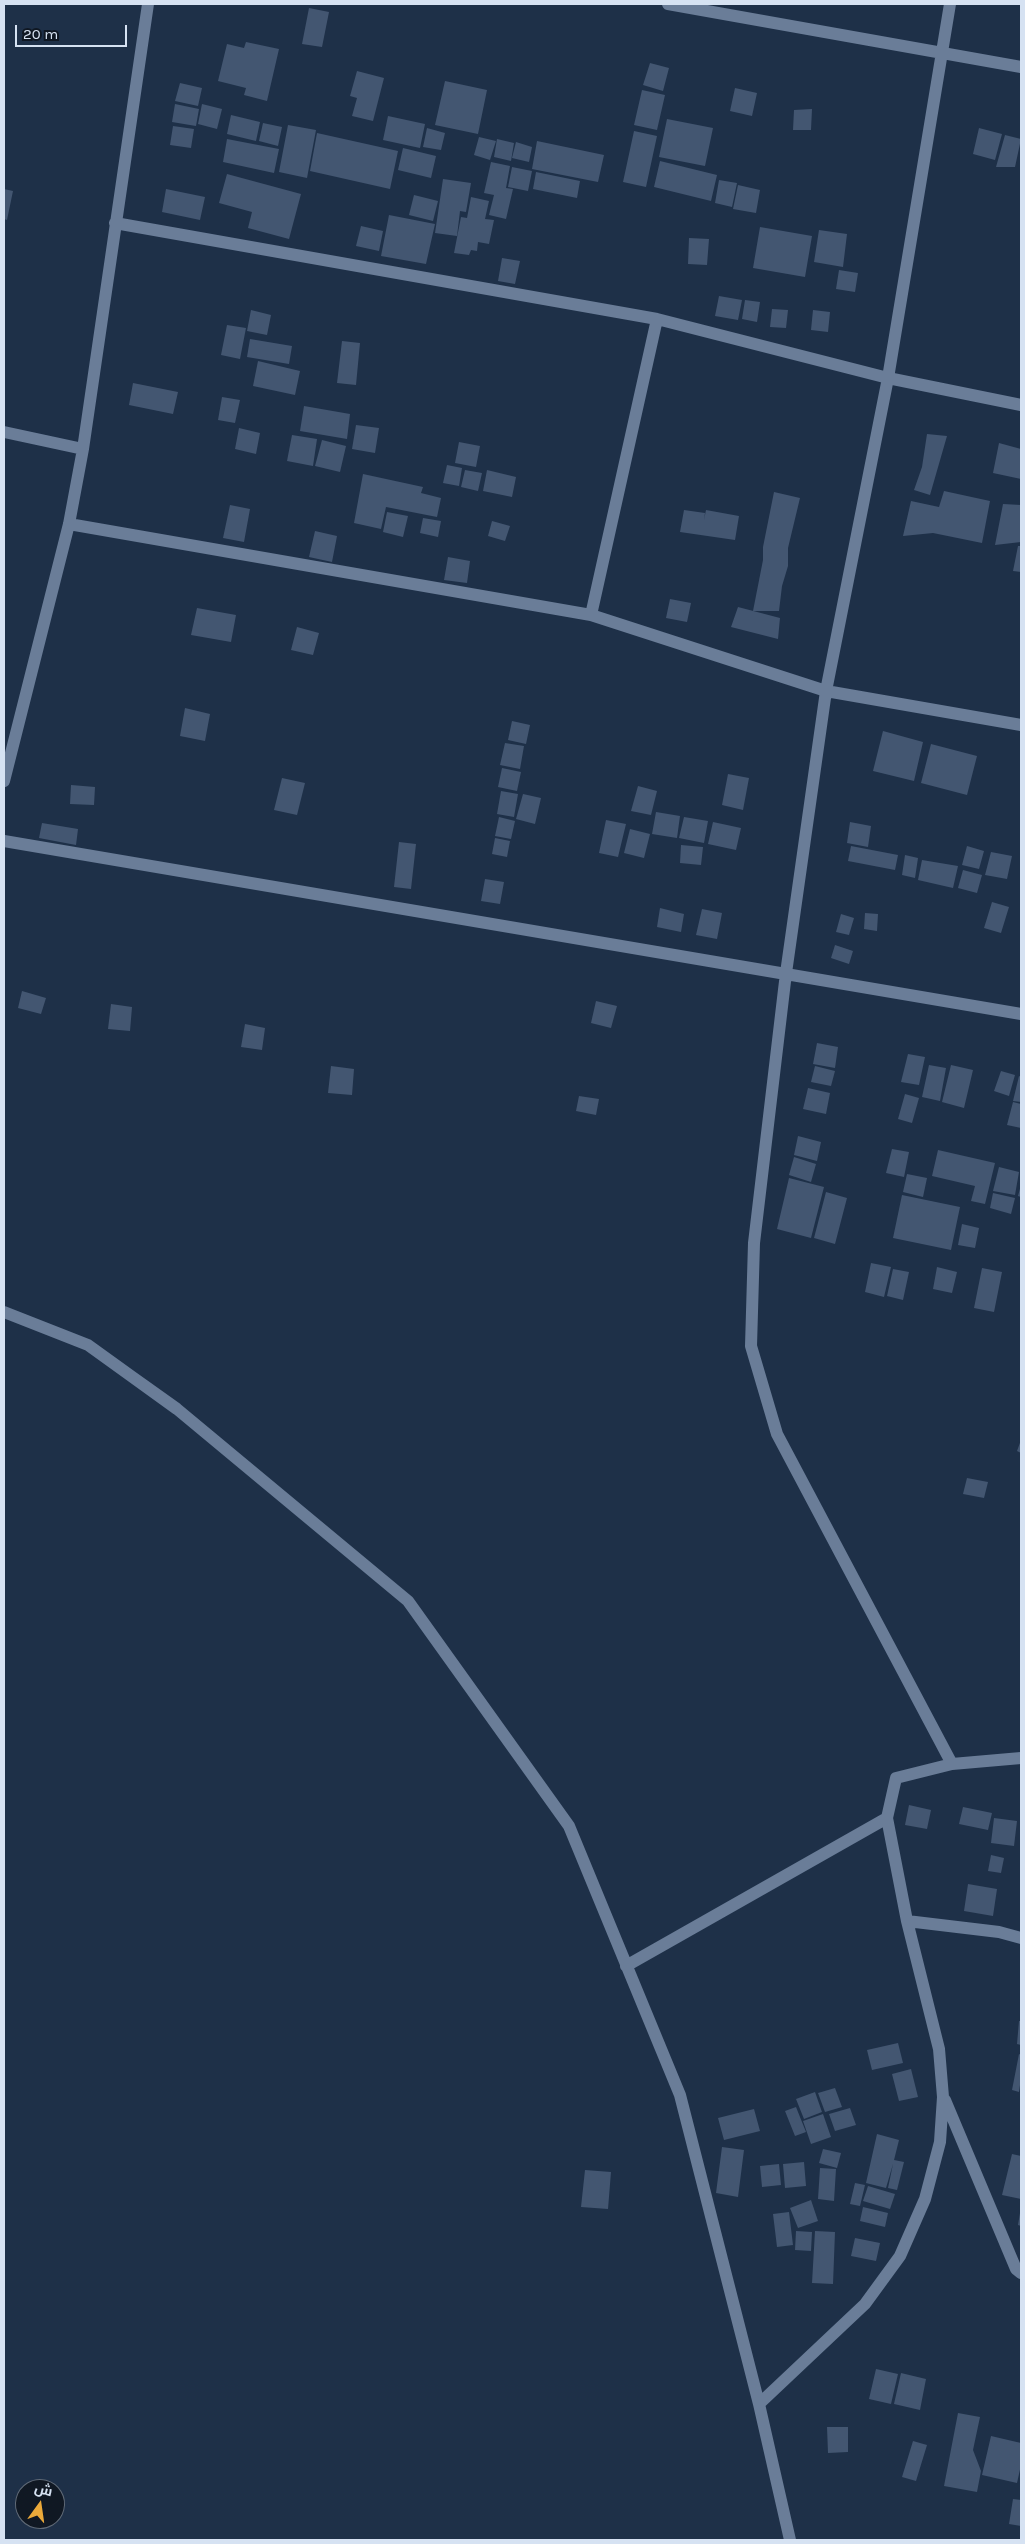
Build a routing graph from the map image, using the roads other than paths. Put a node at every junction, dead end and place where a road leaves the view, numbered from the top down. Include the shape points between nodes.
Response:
1 (148, 4) edge
2 (668, 4) edge
3 (950, 4) edge
4 (942, 53) junction
5 (1021, 67) edge
6 (115, 223) junction
7 (657, 318) junction
8 (888, 378) junction
9 (1021, 405) edge
10 (4, 432) edge
11 (83, 449) junction
12 (69, 524) junction
13 (591, 616) junction
14 (826, 691) junction
15 (1021, 725) edge
16 (4, 781) edge
17 (4, 841) edge
18 (786, 973) junction
19 (1021, 1014) edge
20 (4, 1312) edge
21 (1021, 1758) edge
22 (952, 1764) junction
23 (887, 1818) junction
24 (907, 1921) junction
25 (1021, 1938) edge
26 (626, 1966) junction
27 (944, 2097) junction
28 (1021, 2273) edge
29 (759, 2404) junction
30 (790, 2540) edge

1 - 6 street
2 - 4 street
3 - 4 street
4 - 5 street
4 - 8 street
6 - 7 street
6 - 11 street
7 - 8 street
7 - 13 street
8 - 9 street
8 - 14 street
10 - 11 street
11 - 12 street
12 - 13 street
12 - 16 street
13 - 14 street
14 - 15 street
14 - 18 street
17 - 18 street
18 - 19 street
18 - 22 street via 754,1243 751,1346 777,1434
20 - 26 street via 88,1345 147,1387 408,1601 569,1826
21 - 22 street
22 - 23 street via 896,1778
23 - 24 street
23 - 26 street
24 - 25 street
24 - 27 street via 938,2049
26 - 29 street via 680,2095
27 - 28 street via 1016,2268
27 - 29 street via 940,2142 925,2199 900,2256 865,2304
29 - 30 street

